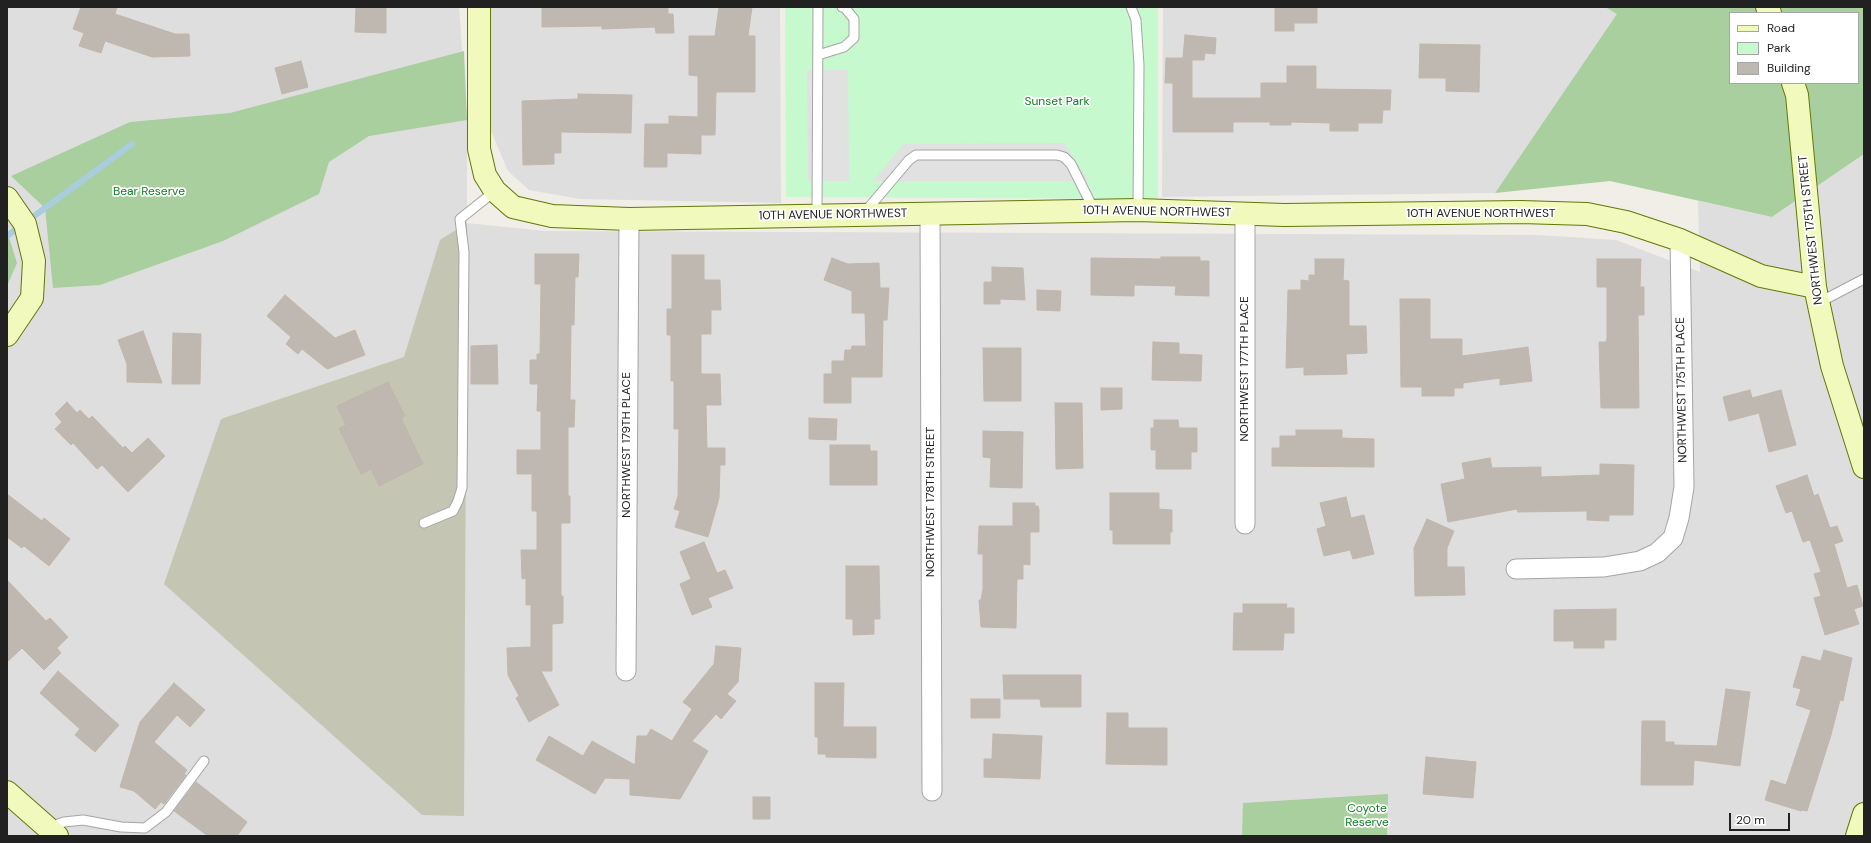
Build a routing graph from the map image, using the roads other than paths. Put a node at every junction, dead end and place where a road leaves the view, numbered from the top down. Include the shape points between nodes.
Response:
1 (479, 7) edge
2 (818, 7) edge
3 (842, 7) edge
4 (1131, 7) edge
5 (818, 54) junction
6 (1793, 84) edge
7 (495, 191) junction
8 (8, 199) edge
9 (1094, 210) junction
10 (1138, 210) junction
11 (930, 213) junction
12 (1245, 213) junction
13 (864, 214) junction
14 (817, 215) junction
15 (629, 219) junction
16 (1680, 240) junction
17 (1864, 279) edge
18 (1817, 295) junction
19 (7, 335) edge
20 (1864, 467) edge
21 (424, 523) dead end
22 (1245, 524) dead end
23 (1516, 569) dead end
24 (626, 671) dead end
25 (204, 761) dead end
26 (932, 791) dead end
27 (7, 792) edge
28 (1864, 814) edge
29 (52, 832) edge
30 (1856, 836) edge

1 - 7 street, 10TH AVENUE NORTHWEST via 479,149 485,175
2 - 5 lane
3 - 5 lane via 854,19 854,38 844,47
4 - 10 lane via 1136,20 1139,65
5 - 14 lane
6 - 18 street, NORTHWEST 175TH STREET via 1797,96
7 - 15 street, 10TH AVENUE NORTHWEST via 513,207 552,216
7 - 21 lane via 460,219 464,252 462,488 453,511
8 - 19 street via 25,224 34,261 32,298
9 - 10 street, 10TH AVENUE NORTHWEST
9 - 11 street, 10TH AVENUE NORTHWEST
9 - 13 lane via 1071,164 1064,157 916,155
10 - 12 street, 10TH AVENUE NORTHWEST
11 - 13 street, 10TH AVENUE NORTHWEST
11 - 26 street, NORTHWEST 178TH STREET
12 - 16 street, 10TH AVENUE NORTHWEST via 1588,214 1626,222
12 - 22 street, NORTHWEST 177TH PLACE
13 - 14 street, 10TH AVENUE NORTHWEST
14 - 15 street, 10TH AVENUE NORTHWEST
15 - 24 street, NORTHWEST 179TH PLACE
16 - 18 street, 10TH AVENUE NORTHWEST via 1761,276
16 - 23 street, NORTHWEST 175TH PLACE via 1684,487 1673,538 1657,553 1640,561 1604,567
17 - 18 lane
18 - 20 street, NORTHWEST 175TH STREET via 1832,366
25 - 29 lane via 166,812 145,828 121,827 83,820 64,822
27 - 29 street
28 - 30 street

